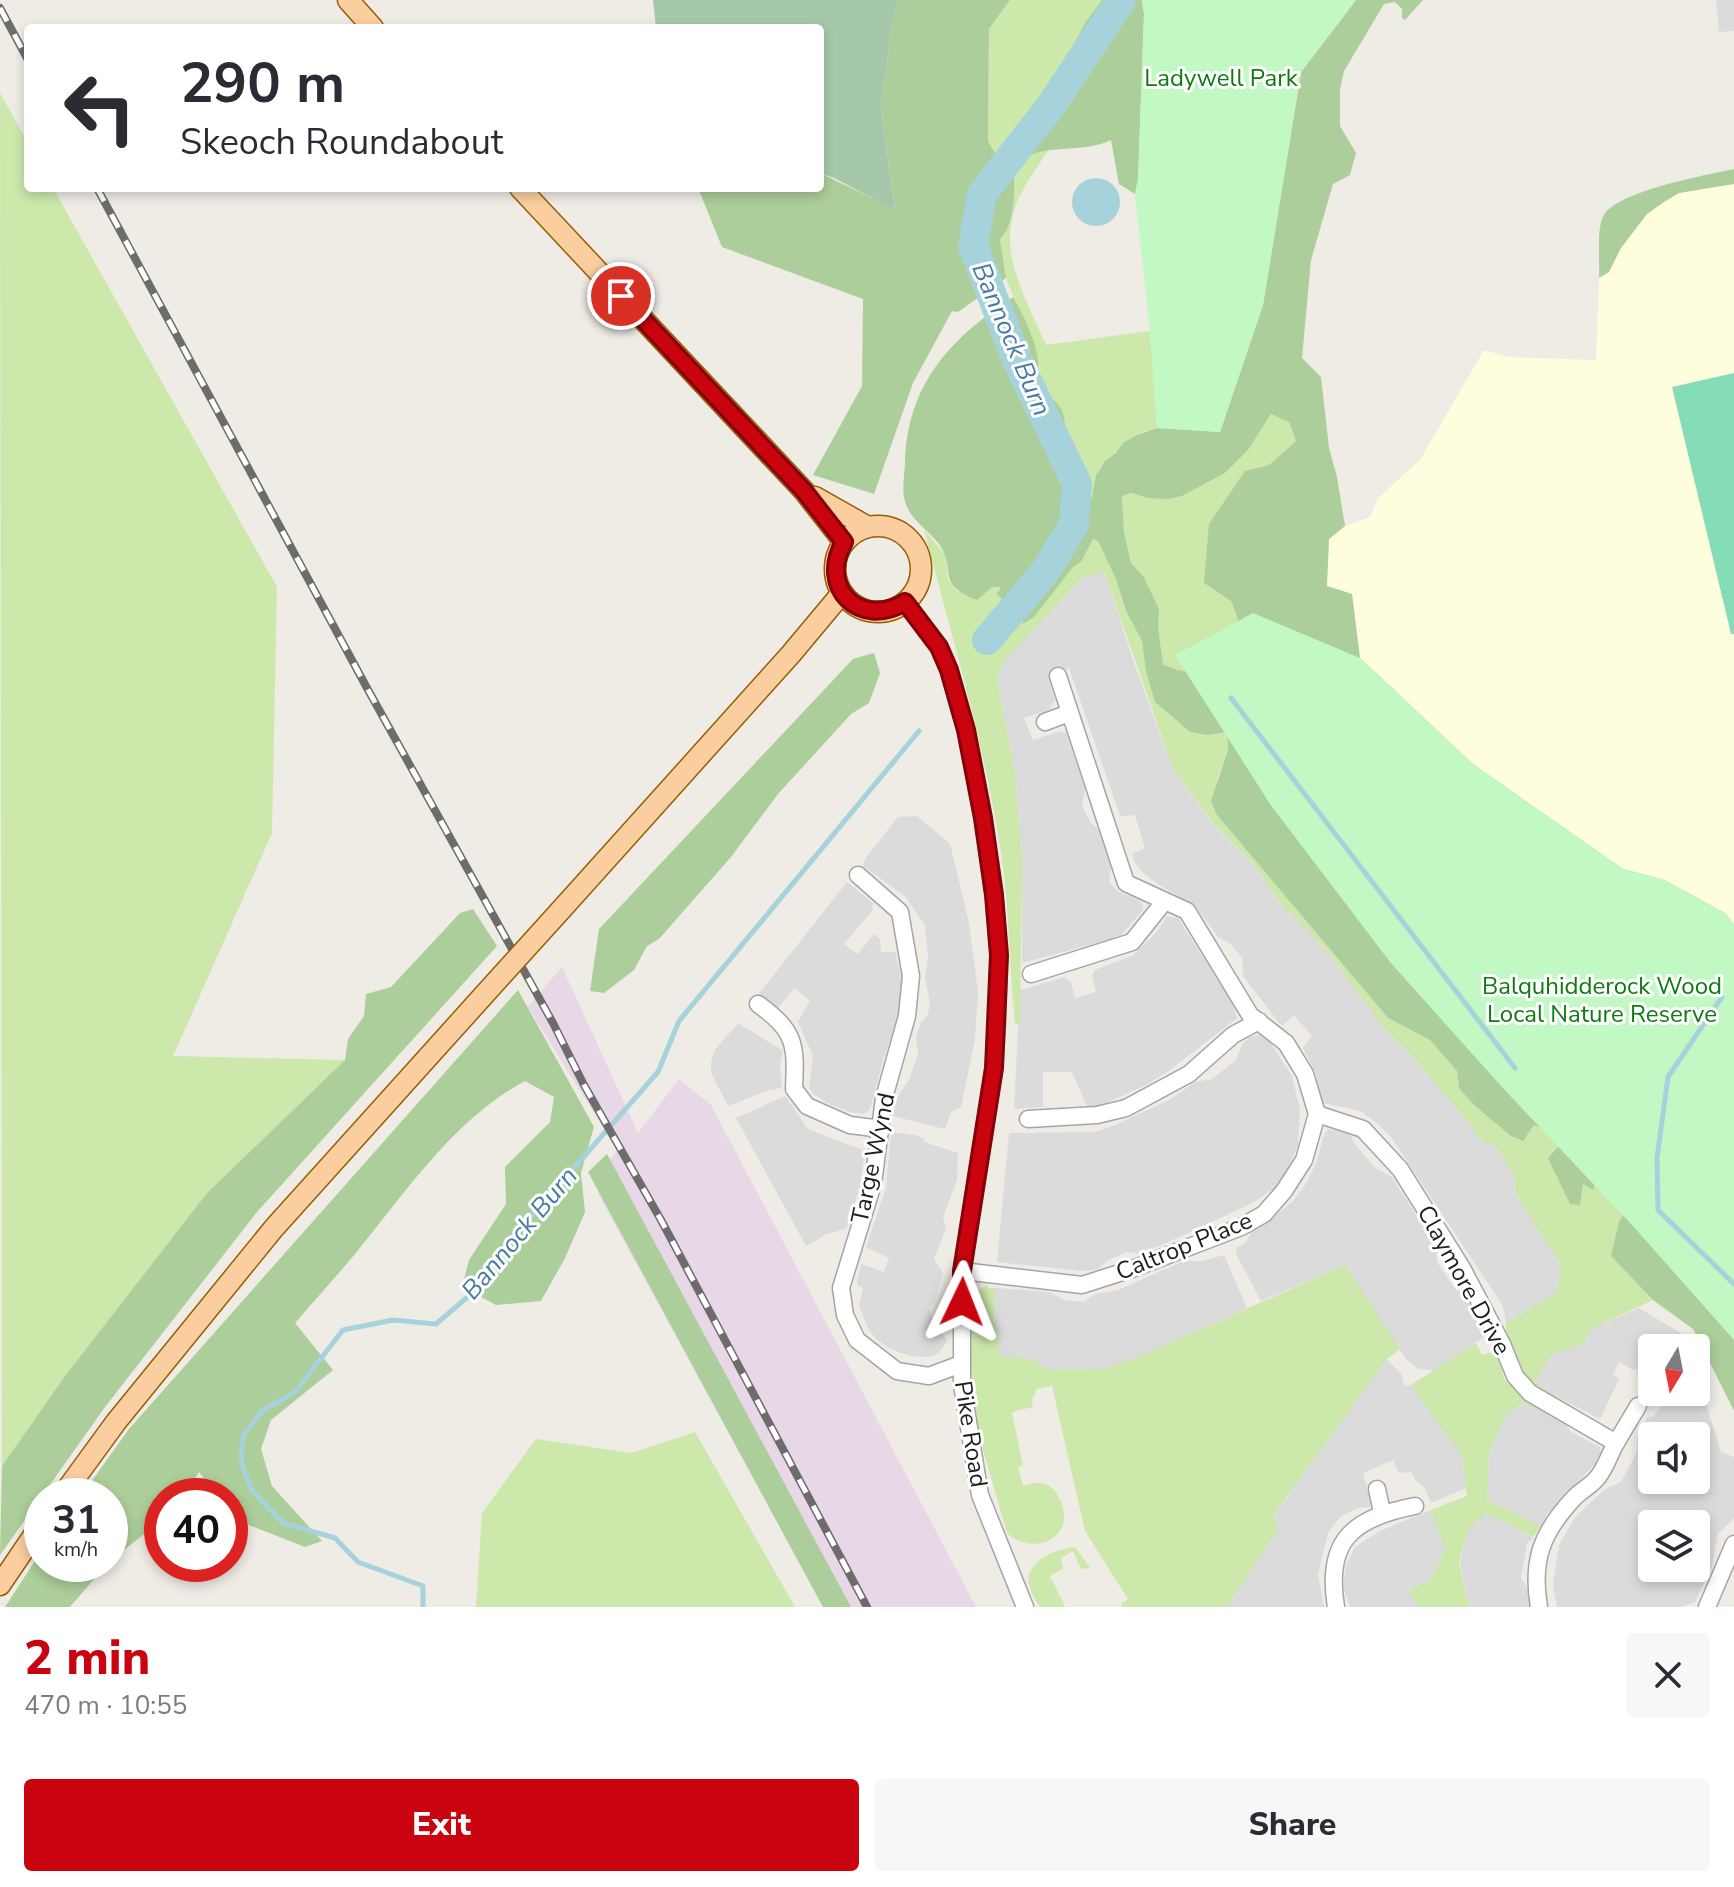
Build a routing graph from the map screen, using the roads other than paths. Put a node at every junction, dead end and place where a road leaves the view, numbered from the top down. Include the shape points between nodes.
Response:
1 (348, 0) edge
2 (369, 24) edge
3 (524, 192) edge
4 (804, 491) junction
5 (868, 527) junction
6 (844, 542) junction
7 (849, 599) junction
8 (905, 602) junction
9 (1058, 676) dead end
10 (1069, 713) junction
11 (1045, 722) dead end
12 (858, 875) dead end
13 (1164, 902) junction
14 (1031, 974) dead end
15 (758, 1004) dead end
16 (1259, 1021) junction
17 (1317, 1114) junction
18 (1028, 1119) dead end
19 (882, 1129) junction
20 (962, 1271) junction
21 (961, 1364) junction
22 (1638, 1406) dead end
23 (1616, 1443) junction
24 (75, 1478) edge
25 (1377, 1489) dead end
26 (1415, 1506) dead end
27 (1382, 1512) junction
28 (1734, 1544) edge
29 (24, 1550) edge
30 (0, 1585) edge
31 (1025, 1607) edge
32 (1336, 1607) edge
33 (1539, 1607) edge
34 (1707, 1607) edge

1 - 2 main road
3 - 4 main road
4 - 5 main road
4 - 6 main road
5 - 6 main road
5 - 8 main road via 899,532 917,552 919,579
6 - 7 main road via 836,581
7 - 8 main road via 881,612
7 - 24 main road, bridge via 791,654 274,1228
8 - 20 street, Pike Road via 939,647 966,730 998,940 994,1068
9 - 10 street
10 - 11 street
10 - 13 street via 1126,883
12 - 19 street, Targe Wynd via 900,912 911,976
13 - 14 street via 1132,942
13 - 16 street via 1187,911 1250,1015
15 - 19 street via 780,1020 792,1038 794,1089 807,1106 850,1125
16 - 17 street via 1286,1043 1299,1063
16 - 18 street via 1233,1035 1189,1074 1126,1108
17 - 20 street, Caltrop Place via 1304,1160 1284,1191 1264,1214 1241,1227 1082,1285
17 - 23 street, Claymore Drive via 1363,1129 1400,1169 1462,1268 1522,1386
19 - 21 street, Targe Wynd via 873,1184 841,1288 845,1315 857,1340 897,1371 929,1376
20 - 21 street, Pike Road
21 - 31 street, Pike Road via 980,1495
22 - 23 street
23 - 33 street via 1598,1477 1546,1533 1536,1588
25 - 27 street
26 - 27 street
27 - 32 street via 1347,1534 1333,1565
28 - 34 street
29 - 30 main road

